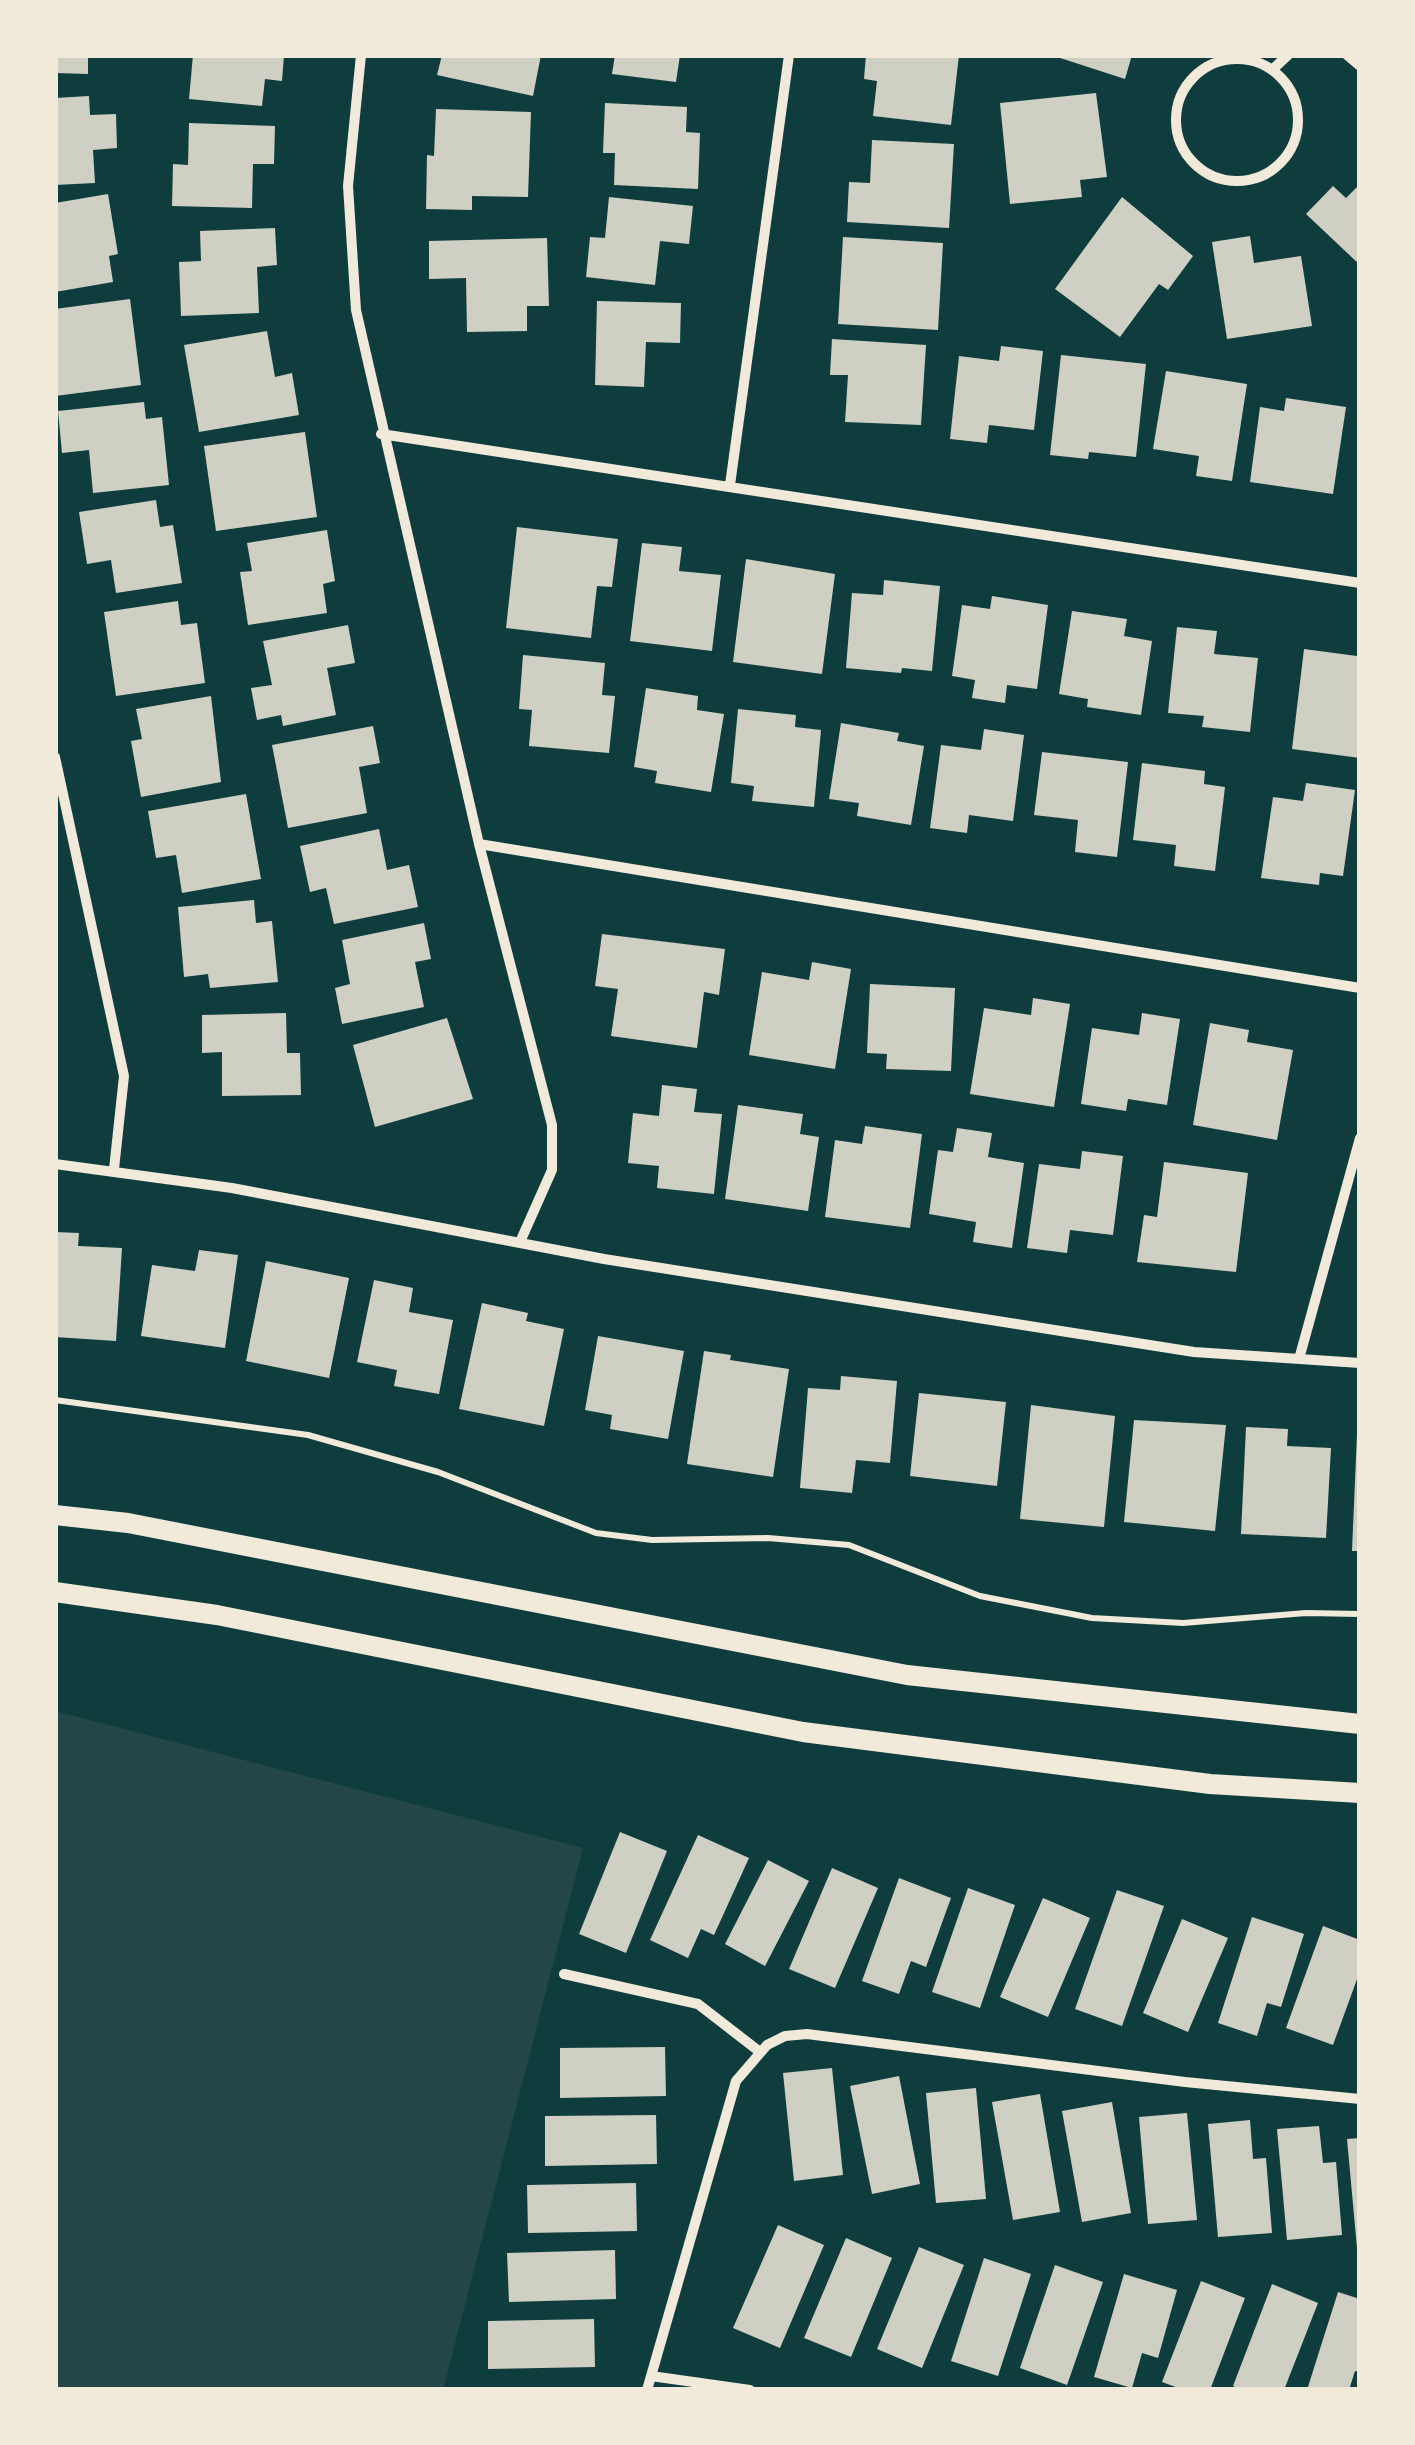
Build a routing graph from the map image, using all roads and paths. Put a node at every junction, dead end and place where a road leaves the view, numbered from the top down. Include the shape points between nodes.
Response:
1 (362, 55) edge
2 (789, 55) edge
3 (1288, 55) edge
4 (1347, 55) edge
5 (1360, 66) edge
6 (1272, 70) junction
7 (382, 434) junction
8 (730, 485) junction
9 (1360, 583) edge
10 (55, 756) edge
11 (479, 844) junction
12 (1360, 988) edge
13 (1360, 1138) edge
14 (55, 1164) edge
15 (114, 1169) junction
16 (520, 1242) junction
17 (1299, 1358) junction
18 (1360, 1362) edge
19 (55, 1400) edge
20 (55, 1516) edge
21 (55, 1592) edge
22 (1360, 1614) edge
23 (1360, 1724) edge
24 (1360, 1793) edge
25 (564, 1974) dead end
26 (760, 2052) junction
27 (1360, 2098) edge
28 (651, 2376) junction
29 (647, 2390) edge
30 (750, 2390) edge

1 - 7 street via 348,186 356,310
2 - 8 street
3 - 6 street
4 - 5 street
6 - 6 street via 1295,102 1294,141 1285,158 1270,172 1233,182 1196,166 1177,131 1176,110 1189,82 1233,58
7 - 8 street
7 - 11 street
8 - 9 street
10 - 15 street via 124,1076
11 - 12 street
11 - 16 street via 552,1125 552,1170
13 - 17 street
14 - 15 street
15 - 16 street
16 - 17 street via 1194,1352
17 - 18 street
19 - 22 path via 308,1435 438,1472 596,1532 849,1546 980,1596 1092,1618 1183,1623
20 - 23 main road via 128,1523 906,1674
21 - 24 main road via 217,1615 803,1732 1210,1784
25 - 26 street via 698,2004
26 - 27 street via 785,2036 807,2034
26 - 28 street via 736,2081 726,2107
28 - 29 street
28 - 30 street

